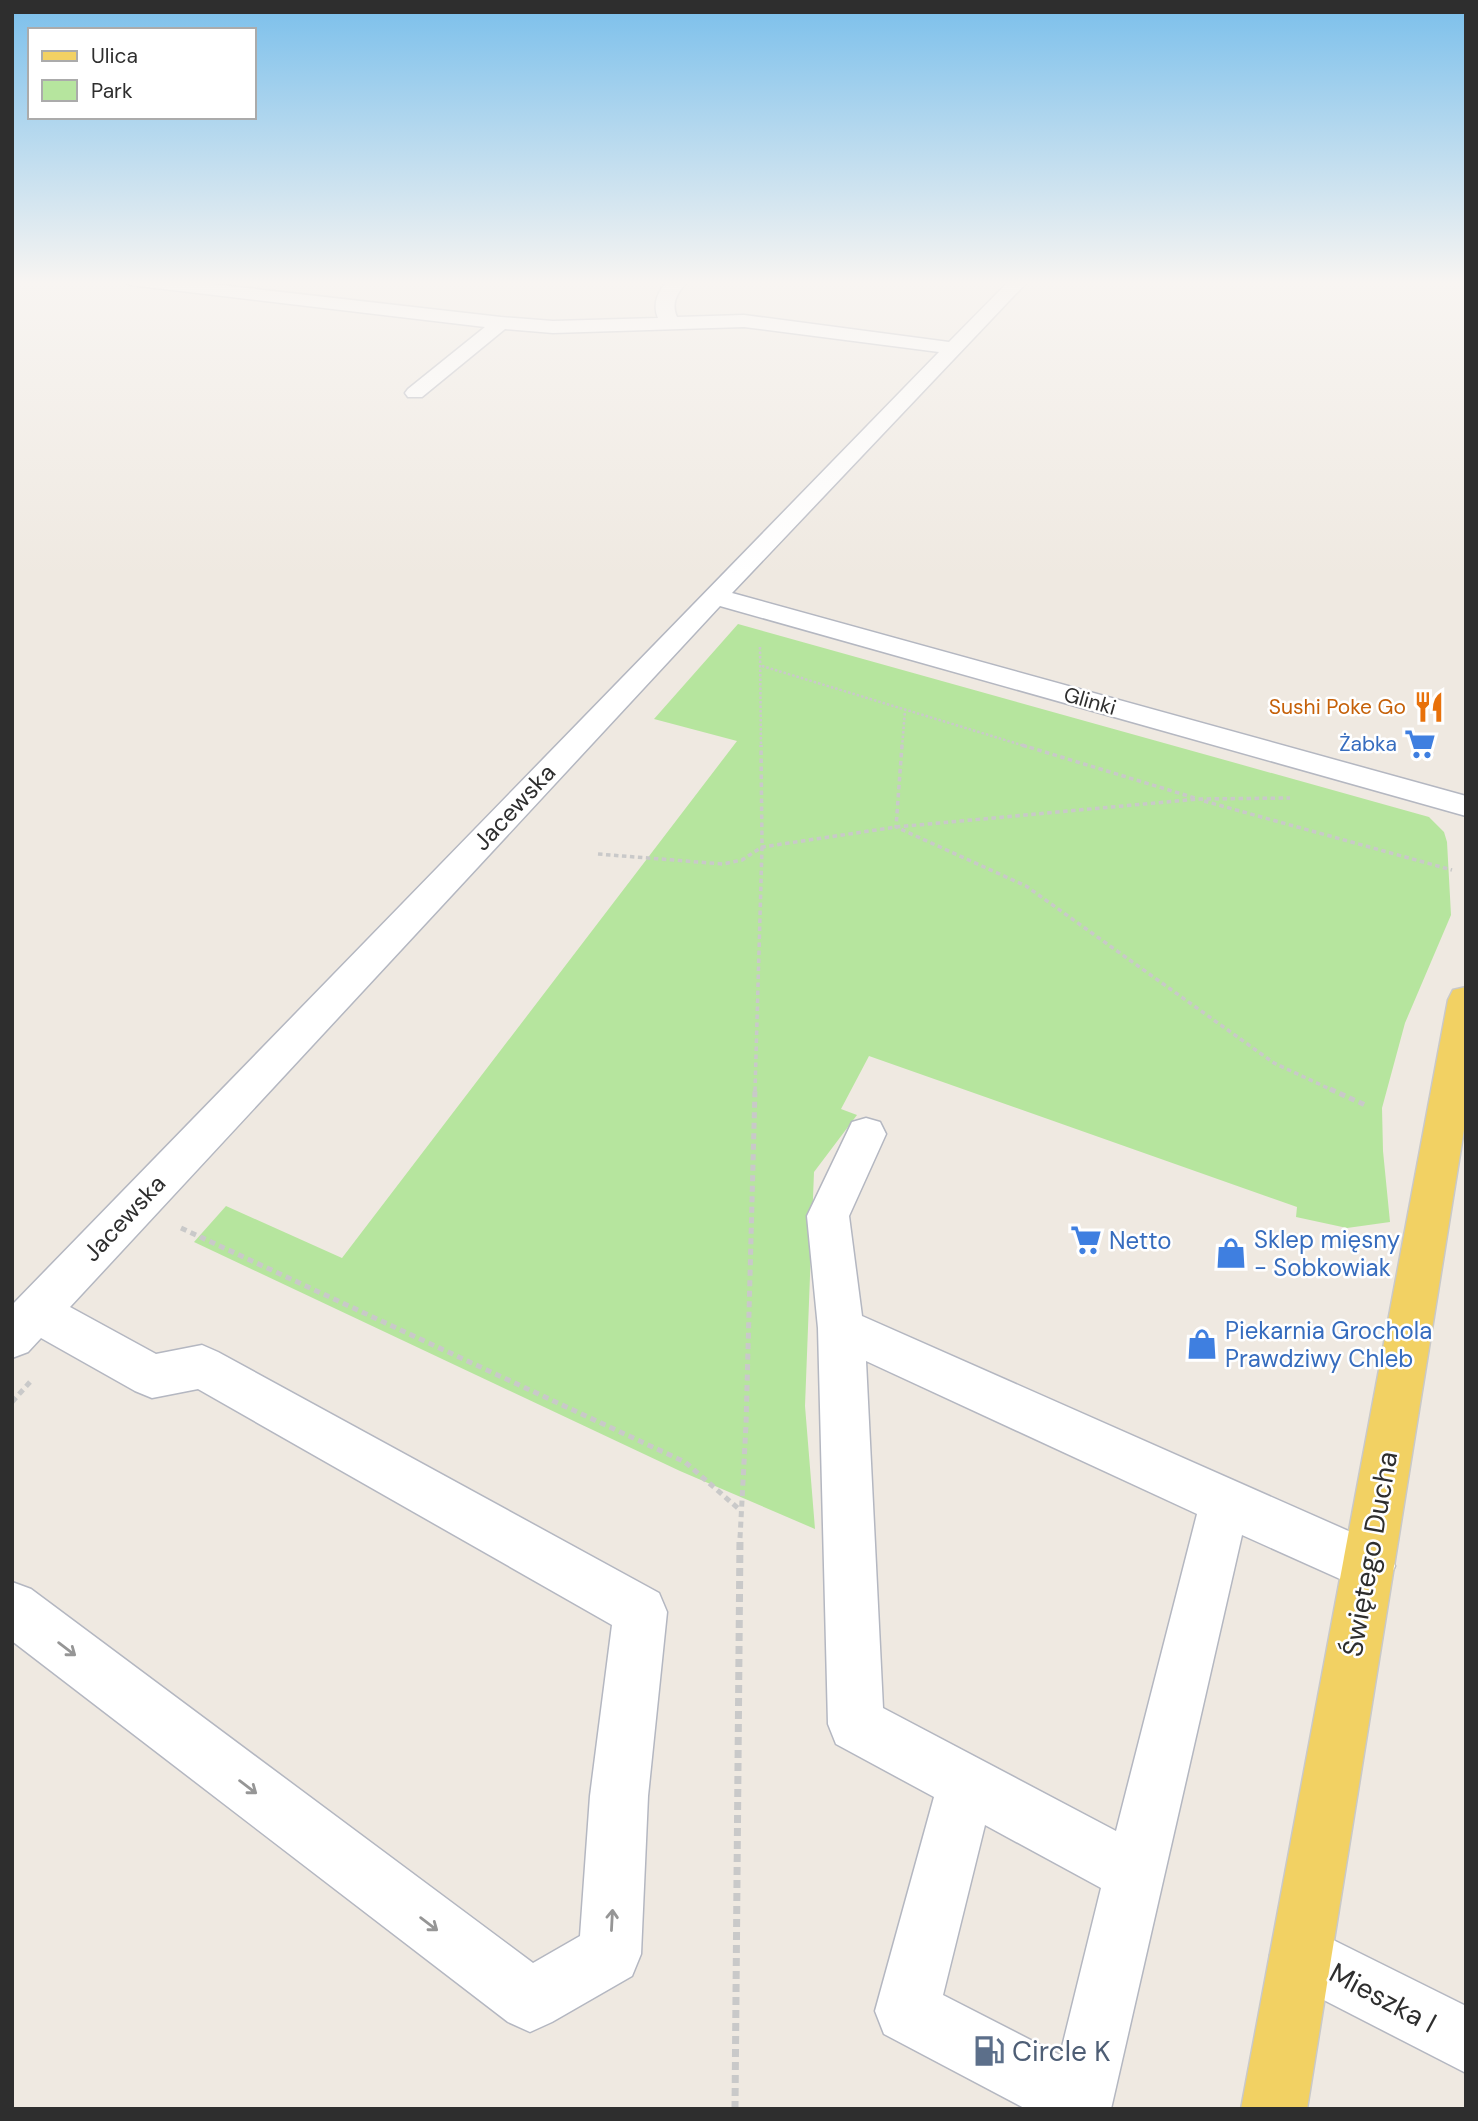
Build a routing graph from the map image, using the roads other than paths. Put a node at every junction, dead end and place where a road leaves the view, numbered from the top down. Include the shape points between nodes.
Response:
1 (432, 379) edge
2 (923, 379) edge
3 (415, 393) dead end
4 (715, 596) junction
5 (1466, 806) edge
6 (1466, 1000) edge
7 (866, 1134) dead end
8 (24, 1324) edge
9 (841, 1328) junction
10 (1225, 1500) junction
11 (1369, 1566) junction
12 (12, 1608) edge
13 (966, 1785) junction
14 (1135, 1874) junction
15 (1301, 1955) junction
16 (1466, 2041) edge
17 (1274, 2109) edge

1 - 3 street
2 - 4 street, Jacewska
4 - 5 street, Glinki
4 - 8 street, Jacewska
6 - 11 main road, Świętego Ducha
7 - 9 street via 828,1216
12 -> 8 street via 530,2000 610,1954 619,1796 640,1612 202,1367 152,1376
9 - 10 street
9 - 13 street via 856,1724
10 - 11 street
10 - 14 street
11 - 15 main road, Świętego Ducha
13 - 14 street
13 - 14 street via 907,2011 1081,2102
15 - 16 street, Mieszka I
15 - 17 main road, Świętego Ducha

